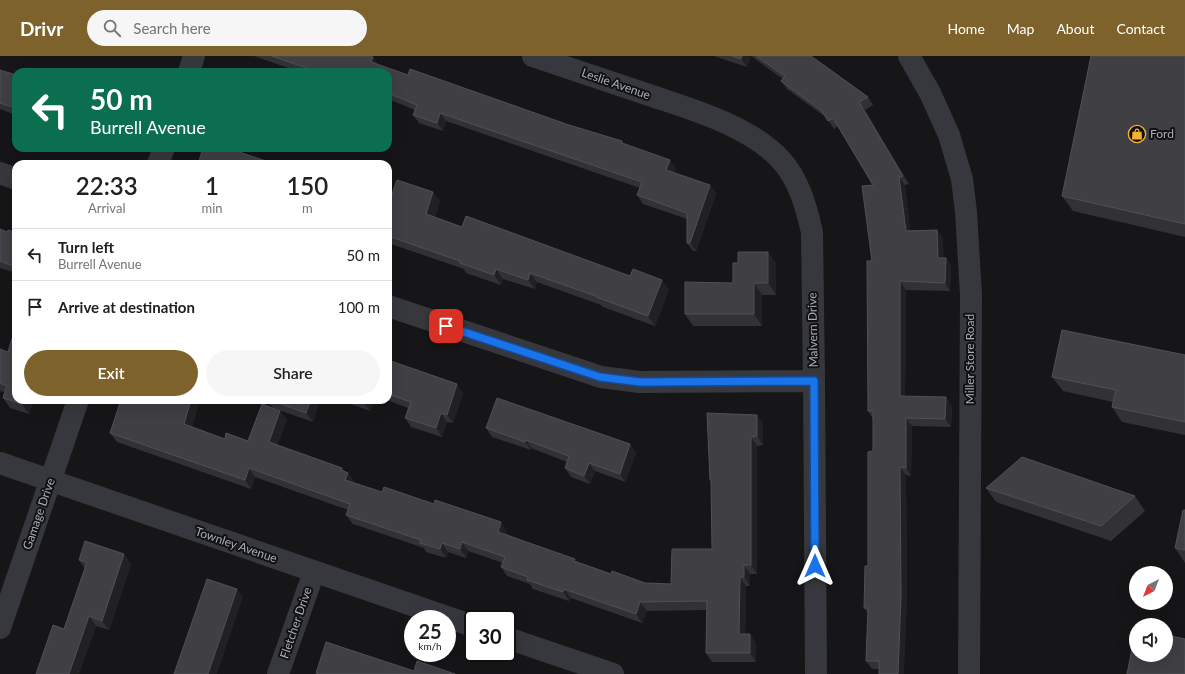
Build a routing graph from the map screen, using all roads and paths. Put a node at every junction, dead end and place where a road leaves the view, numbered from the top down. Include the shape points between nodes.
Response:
1 (194, 56) edge
2 (533, 56) edge
3 (909, 56) edge
4 (190, 68) edge
5 (699, 112) joint
6 (0, 173) edge
7 (12, 178) edge
8 (392, 307) edge
9 (814, 381) junction
10 (77, 404) edge
11 (0, 463) edge
12 (50, 480) junction
13 (314, 572) junction
14 (464, 623) edge
15 (0, 628) edge
16 (516, 642) edge
17 (575, 668) edge
18 (278, 674) edge
19 (612, 674) edge
20 (816, 674) edge
21 (969, 674) edge

1 - 4 street
2 - 5 street, Leslie Avenue
3 - 21 street, Miller Store Road via 930,93 949,135 962,179 966,212 971,295
5 - 9 street, Malvern Drive via 766,146 781,161 797,184 812,232
6 - 7 street
8 - 9 street via 600,377 640,382
9 - 20 street, Malvern Drive
10 - 12 street, Gamage Drive
11 - 12 street, Townley Avenue
12 - 13 street, Townley Avenue
12 - 15 street, Gamage Drive
13 - 14 street, Townley Avenue
13 - 18 street, Fletcher Drive
16 - 17 street
17 - 19 street

